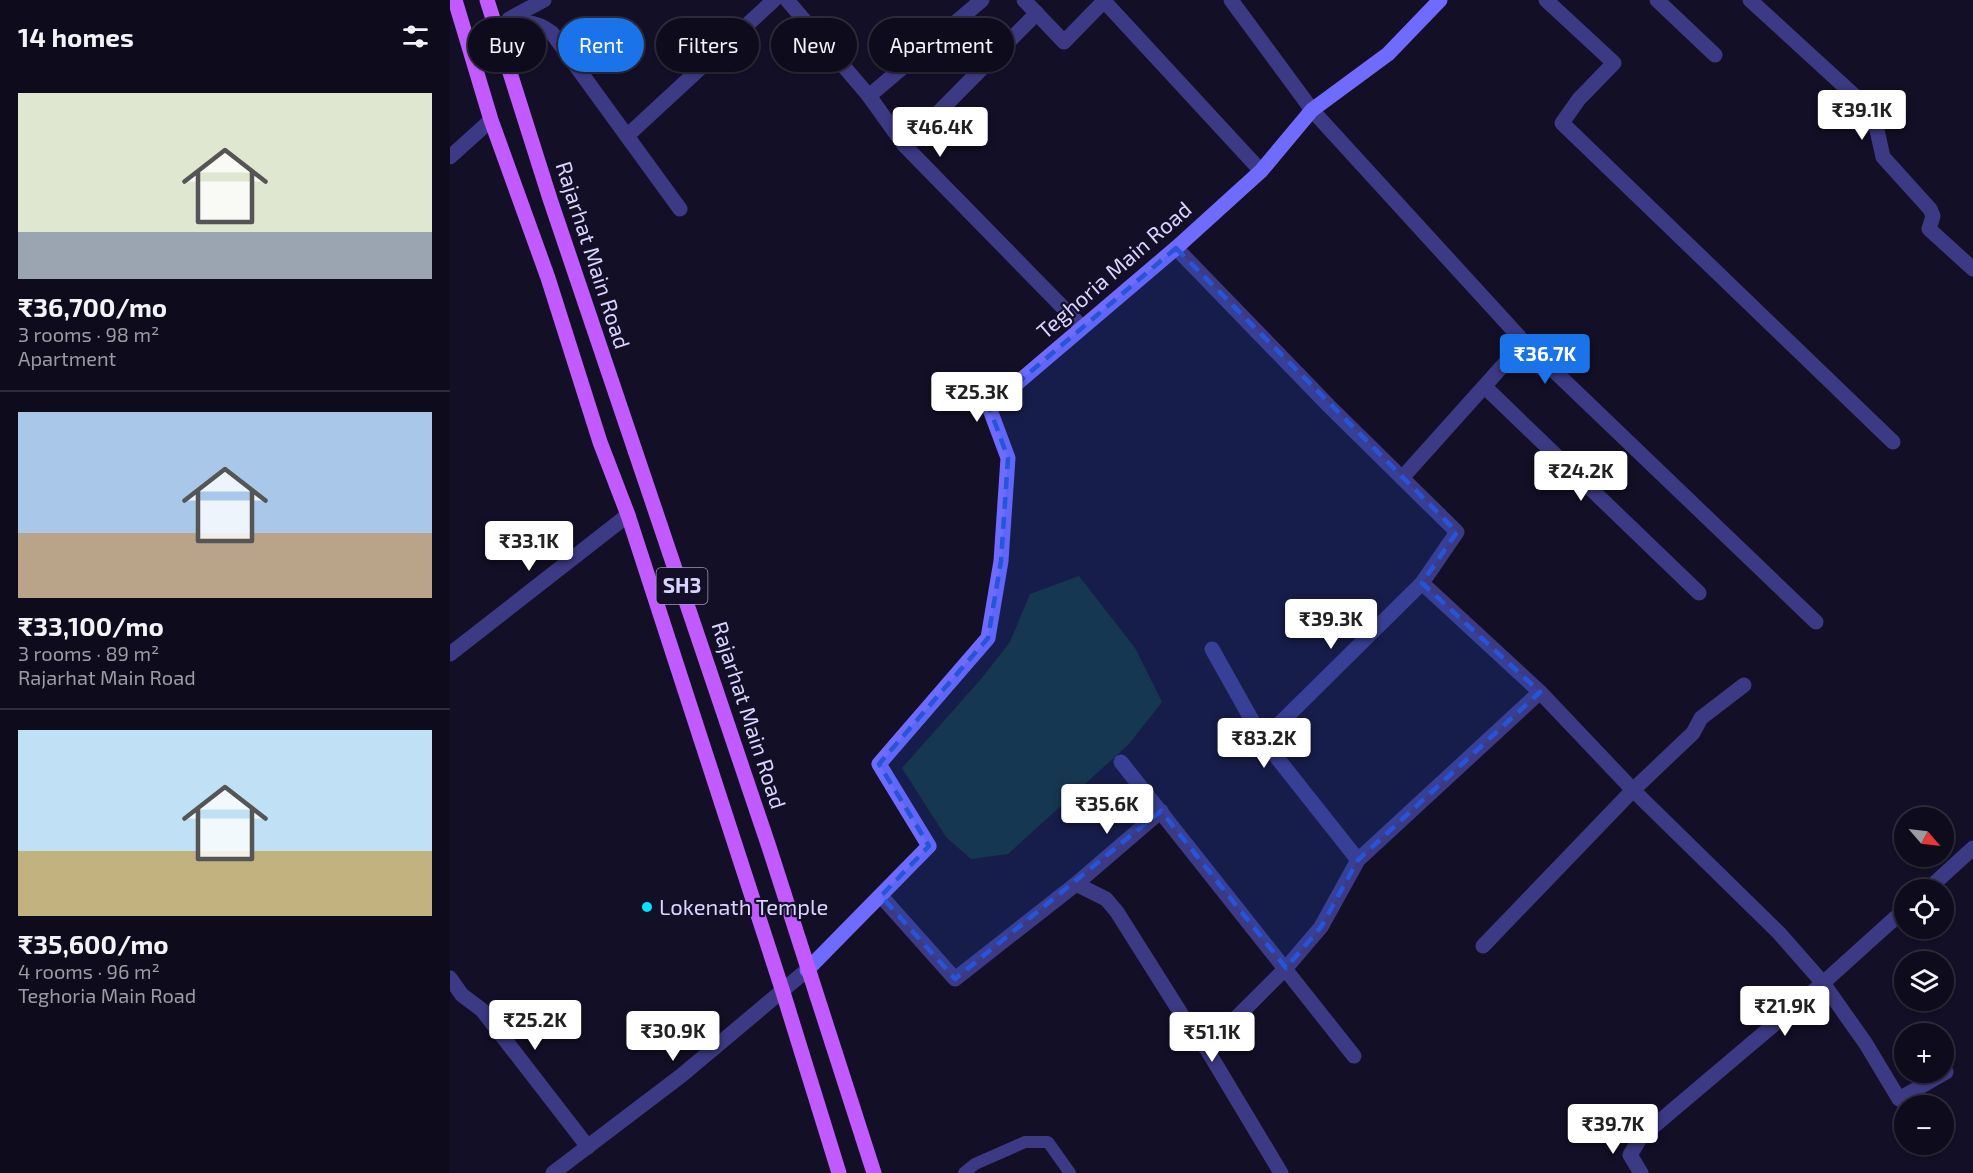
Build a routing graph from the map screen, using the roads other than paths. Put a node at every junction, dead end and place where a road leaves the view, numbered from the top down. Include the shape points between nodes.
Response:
1 (455, 0) edge
2 (487, 0) edge
3 (544, 0) edge
4 (774, 0) edge
5 (788, 0) edge
6 (982, 0) edge
7 (1024, 0) edge
8 (1231, 0) edge
9 (1440, 0) edge
10 (1546, 0) edge
11 (1657, 0) edge
12 (1750, 0) edge
13 (1037, 13) junction
14 (493, 18) edge
15 (510, 18) edge
16 (546, 28) edge
17 (1715, 55) dead end
18 (510, 72) edge
19 (869, 96) junction
20 (1312, 110) junction
21 (491, 120) junction
22 (628, 135) junction
23 (905, 146) junction
24 (450, 157) edge
25 (1261, 171) junction
26 (680, 209) dead end
27 (1176, 248) junction
28 (1973, 269) edge
29 (1082, 327) junction
30 (1524, 342) junction
31 (1485, 387) junction
32 (1893, 442) dead end
33 (1402, 478) junction
34 (628, 515) junction
35 (1422, 584) junction
36 (1699, 592) dead end
37 (1816, 622) dead end
38 (1212, 649) dead end
39 (450, 654) edge
40 (1744, 686) dead end
41 (1540, 692) junction
42 (1263, 740) junction
43 (1121, 762) dead end
44 (1633, 790) junction
45 (1161, 811) junction
46 (1973, 848) edge
47 (1358, 860) junction
48 (1939, 879) edge
49 (1076, 884) junction
50 (881, 896) junction
51 (1894, 919) edge
52 (1483, 946) dead end
53 (1286, 968) junction
54 (807, 970) junction
55 (450, 978) edge
56 (1823, 983) junction
57 (782, 989) junction
58 (1206, 1048) junction
59 (1354, 1056) dead end
60 (1927, 1083) edge
61 (588, 1147) junction
62 (1634, 1170) edge
63 (553, 1173) edge
64 (839, 1173) edge
65 (874, 1173) edge
66 (964, 1173) edge
67 (1070, 1173) edge
68 (1281, 1173) edge

1 - 21 main road, SH3
2 - 14 main road, Rajarhat Main Road / SH3
3 - 15 street
4 - 22 street
5 - 19 street
6 - 19 street
7 - 13 street
8 - 20 street
9 - 20 street, Teghoria Main Road via 1388,54
10 - 32 street via 1614,63 1562,123
11 - 17 street
12 - 28 street via 1868,108 1875,121 1882,158 1930,209 1933,216 1929,229
13 - 23 street
13 - 25 street via 1064,42 1104,1
16 - 22 street
18 - 54 main road, Rajarhat Main Road / SH3
19 - 23 street
20 - 25 street, Teghoria Main Road
20 - 30 street
21 - 24 street
21 - 34 main road, SH3
22 - 26 street
23 - 29 street
25 - 27 street, Teghoria Main Road
27 - 29 street, Teghoria Main Road
27 - 33 street
29 - 50 street, Teghoria Main Road via 989,407 1008,458 1001,561 988,638 879,764 928,846
30 - 31 street
30 - 37 street
31 - 33 street
31 - 36 street
33 - 35 street via 1457,532
34 - 39 street
34 - 57 main road, SH3
35 - 41 street
35 - 42 street
38 - 42 street
40 - 44 street via 1701,718 1693,733
41 - 44 street
41 - 47 street
42 - 47 street
43 - 45 street
44 - 52 street
44 - 56 street via 1779,933
45 - 49 street
45 - 53 street
46 - 48 street
47 - 53 street via 1321,927
49 - 50 street via 955,979
49 - 58 street via 1106,899 1117,912
50 - 54 street, Teghoria Main Road
51 - 56 street
53 - 58 street
53 - 59 street
54 - 57 street
54 - 65 main road, Rajarhat Main Road / SH3
55 - 61 street via 462,995 482,1010
56 - 60 street via 1899,1099
56 - 62 street via 1641,1137 1630,1155
57 - 61 street via 682,1075
57 - 64 main road, SH3
58 - 68 street
61 - 63 street
66 - 67 lane via 975,1164 1025,1142 1048,1142

